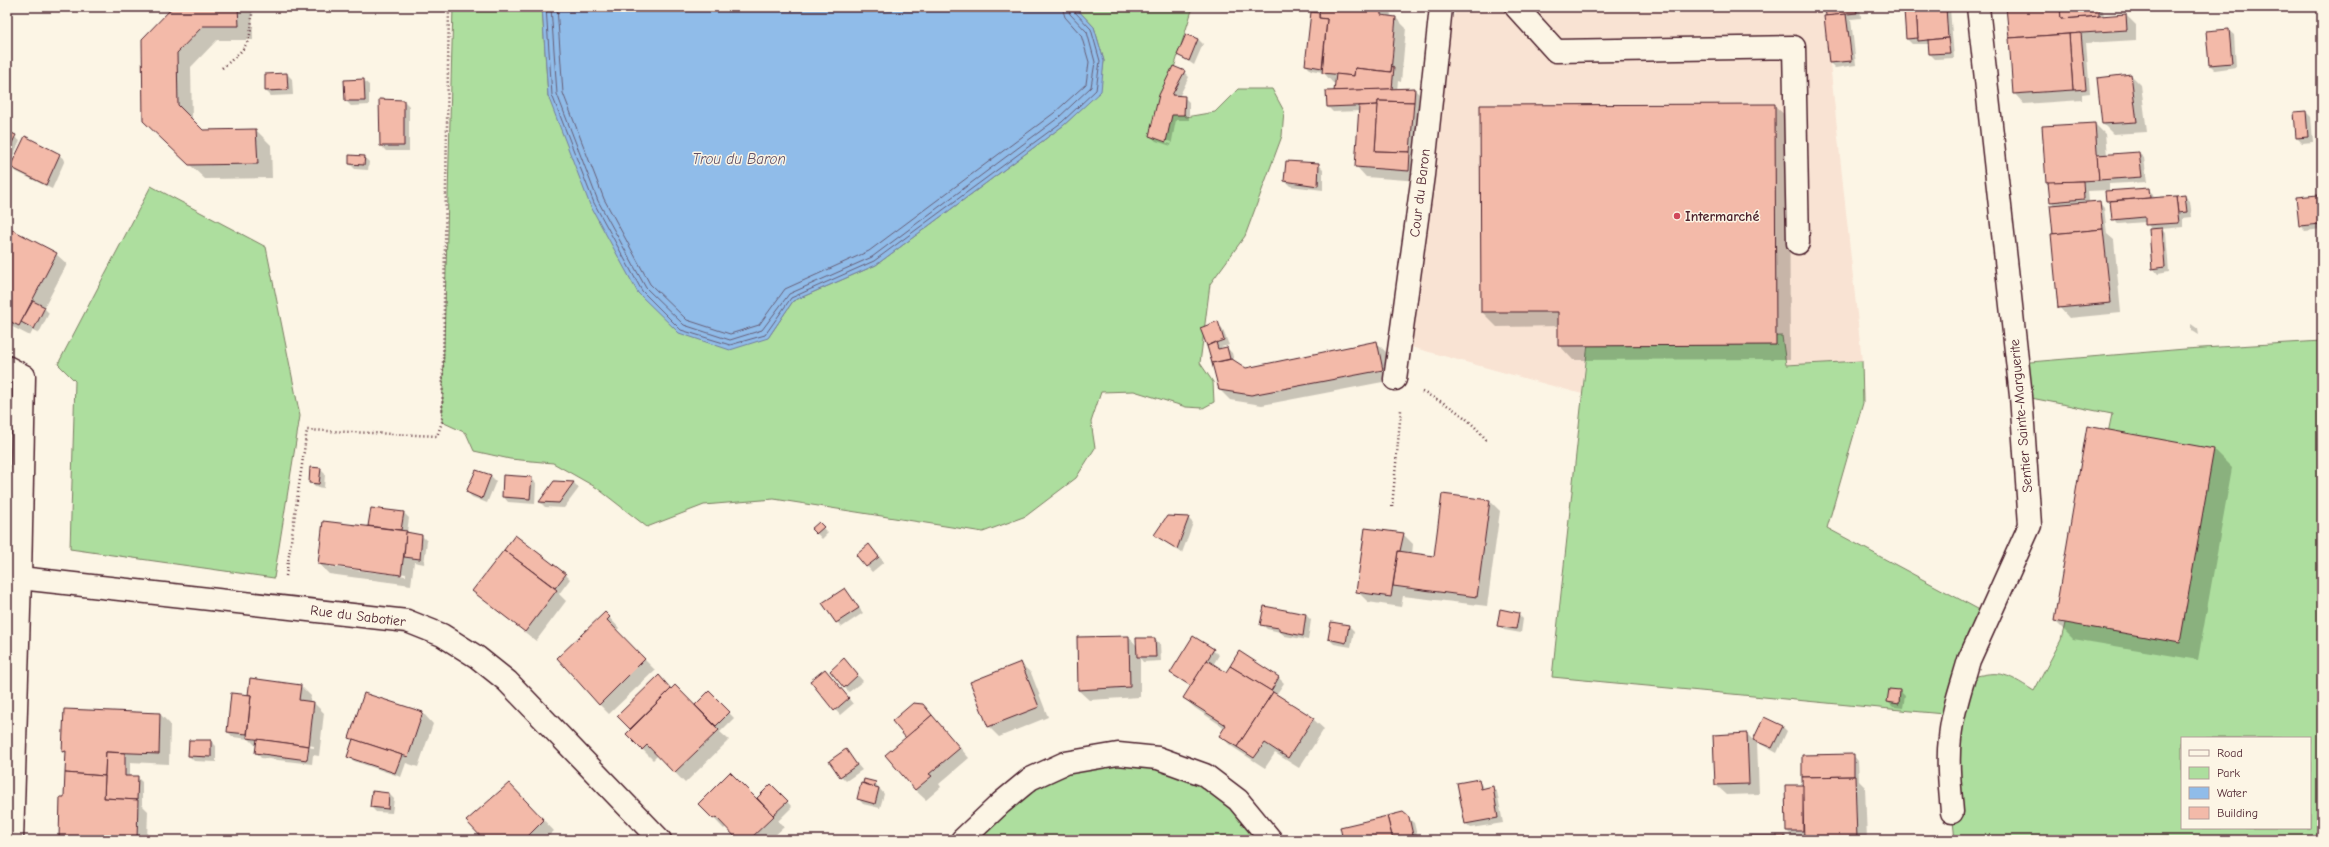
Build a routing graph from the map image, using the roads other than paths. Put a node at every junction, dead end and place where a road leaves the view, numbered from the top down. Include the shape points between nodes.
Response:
1 (1440, 7) edge
2 (1516, 7) edge
3 (1978, 7) edge
4 (1798, 243) dead end
5 (7, 367) edge
6 (1395, 379) road end
7 (15, 447) edge
8 (20, 578) junction
9 (1952, 812) dead end
10 (12, 840) edge
11 (660, 840) edge
12 (962, 840) edge
13 (1271, 840) edge

1 - 6 street, Cour du Baron via 1423,175
2 - 4 street via 1556,50 1794,47
3 - 9 street, Sentier Sainte-Marguerite via 2021,396 2030,525 1969,660 1963,680 1950,737 1948,764
5 - 7 street via 24,376
7 - 8 street
8 - 10 street
8 - 11 street, Rue du Sabotier via 407,621 442,635 477,657 507,681
12 - 13 street via 1030,779 1065,763 1118,754 1158,758 1205,776 1238,800

